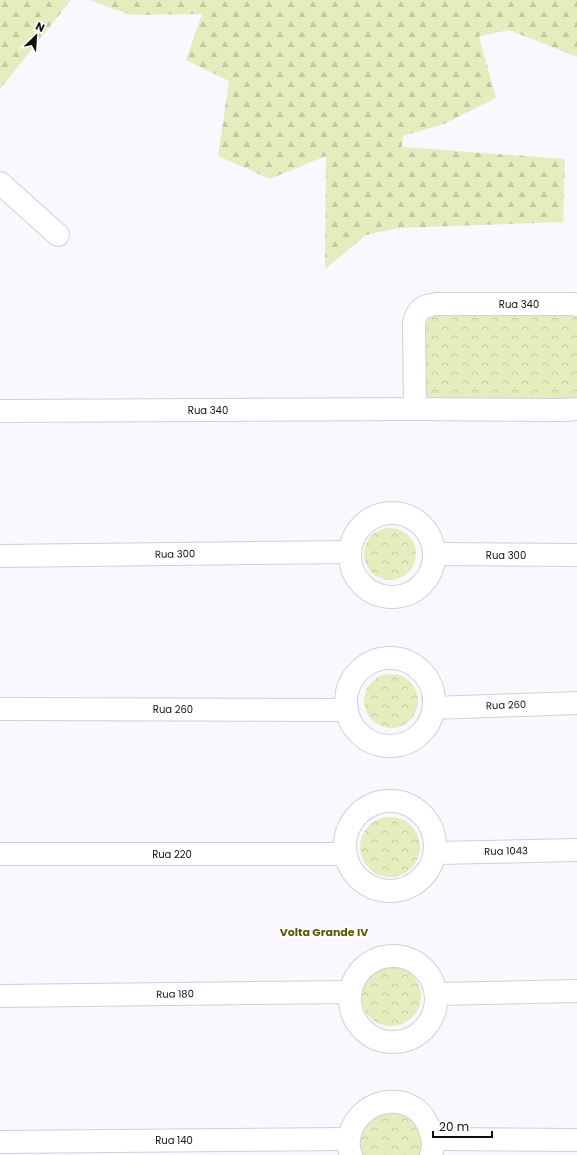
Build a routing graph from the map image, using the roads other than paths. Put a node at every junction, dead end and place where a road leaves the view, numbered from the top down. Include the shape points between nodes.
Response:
1 (0, 183) edge
2 (58, 235) dead end
3 (577, 305) edge
4 (416, 409) junction
5 (577, 409) edge
6 (0, 411) edge
7 (350, 552) junction
8 (434, 554) junction
9 (577, 555) edge
10 (0, 556) edge
11 (577, 703) edge
12 (434, 708) junction
13 (0, 709) edge
14 (347, 710) junction
15 (577, 850) edge
16 (435, 853) junction
17 (0, 854) edge
18 (344, 854) junction
19 (577, 991) edge
20 (350, 992) junction
21 (437, 994) junction
22 (0, 996) edge
23 (577, 1140) edge
24 (0, 1142) edge
25 (350, 1147) edge
26 (432, 1147) edge

1 - 2 street
3 - 4 street, Rua 340 via 426,306 417,312 414,322
4 - 5 street, Rua 340
4 - 6 street, Rua 340
7 - 8 street via 353,538 361,526 372,518 386,513 413,518 428,534
7 - 8 street via 356,578 366,588 391,597 404,595 426,580
7 - 10 street, Rua 300
8 - 9 street, Rua 300
11 - 12 street, Rua 260
12 - 14 street via 423,732 412,741 399,746 384,746 371,742 351,723
12 - 14 street via 433,692 428,678 417,667 404,660 389,658 374,661 361,669 352,680 346,694
13 - 14 street, Rua 260
15 - 16 street, Rua 1043
16 - 18 street via 431,867 423,878 398,892 383,892 358,879
16 - 18 street via 435,837 429,823 418,811 405,803 389,801 374,804 360,811 344,838
17 - 18 street, Rua 220
19 - 21 street
20 - 21 street via 354,979 362,968 373,960 401,956 425,969 433,980
20 - 21 street via 350,1006 355,1020 364,1032 378,1040 392,1043 407,1040 420,1033 430,1022 436,1008
20 - 22 street, Rua 180
23 - 26 street
24 - 25 street, Rua 140
25 - 26 street via 352,1126 360,1114 371,1106 397,1102 410,1106 422,1114 429,1126

